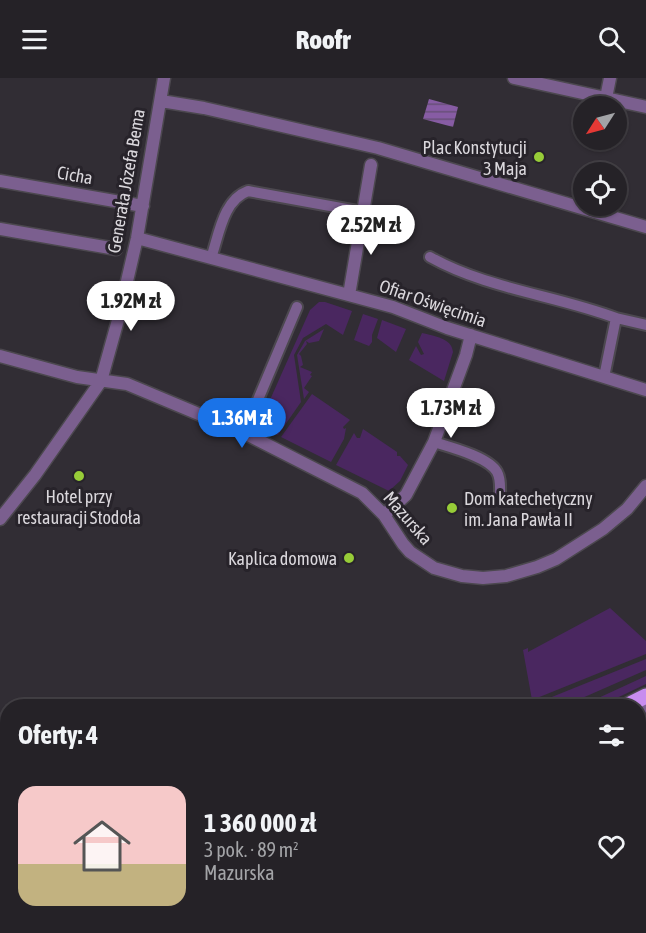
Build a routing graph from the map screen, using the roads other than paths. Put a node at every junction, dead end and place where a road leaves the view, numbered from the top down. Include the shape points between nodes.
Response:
1 (164, 78) edge
2 (514, 78) edge
3 (610, 78) edge
4 (597, 96) edge
5 (606, 96) edge
6 (161, 101) junction
7 (627, 103) edge
8 (646, 107) edge
9 (371, 165) dead end
10 (0, 180) edge
11 (143, 206) junction
12 (363, 212) junction
13 (646, 227) edge
14 (0, 229) edge
15 (137, 238) junction
16 (116, 249) dead end
17 (430, 257) dead end
18 (211, 258) junction
19 (349, 295) junction
20 (297, 307) dead end
21 (616, 318) junction
22 (646, 325) edge
23 (471, 335) junction
24 (0, 357) edge
25 (604, 377) junction
26 (101, 381) junction
27 (646, 390) edge
28 (244, 433) junction
29 (434, 442) junction
30 (646, 486) edge
31 (500, 495) dead end
32 (384, 515) junction
33 (0, 519) edge

1 - 6 street
2 - 4 street
3 - 5 street
6 - 11 street, Generała Józefa Bema
6 - 13 street via 378,148
7 - 8 street
9 - 12 street
10 - 11 street, Cicha
11 - 15 street, Generała Józefa Bema
12 - 18 lane via 248,191 232,202
12 - 19 street
14 - 16 street
15 - 18 street, Ofiar Oświęcimia
15 - 26 street, Generała Józefa Bema
17 - 21 lane via 452,270
18 - 19 street, Ofiar Oświęcimia
19 - 23 street, Ofiar Oświęcimia
20 - 28 lane
21 - 22 lane
21 - 25 lane
23 - 25 street, Ofiar Oświęcimia
23 - 29 street
24 - 26 street, Mazurska
25 - 27 street, Ofiar Oświęcimia
26 - 28 street, Mazurska via 127,384
26 - 33 street, Generała Józefa Bema via 36,475
28 - 32 street, Mazurska via 362,493
29 - 31 lane via 492,465 500,476
29 - 32 street via 406,495
30 - 32 street, Mazurska via 627,509 575,548 537,567 493,577 462,576 425,563 403,544

